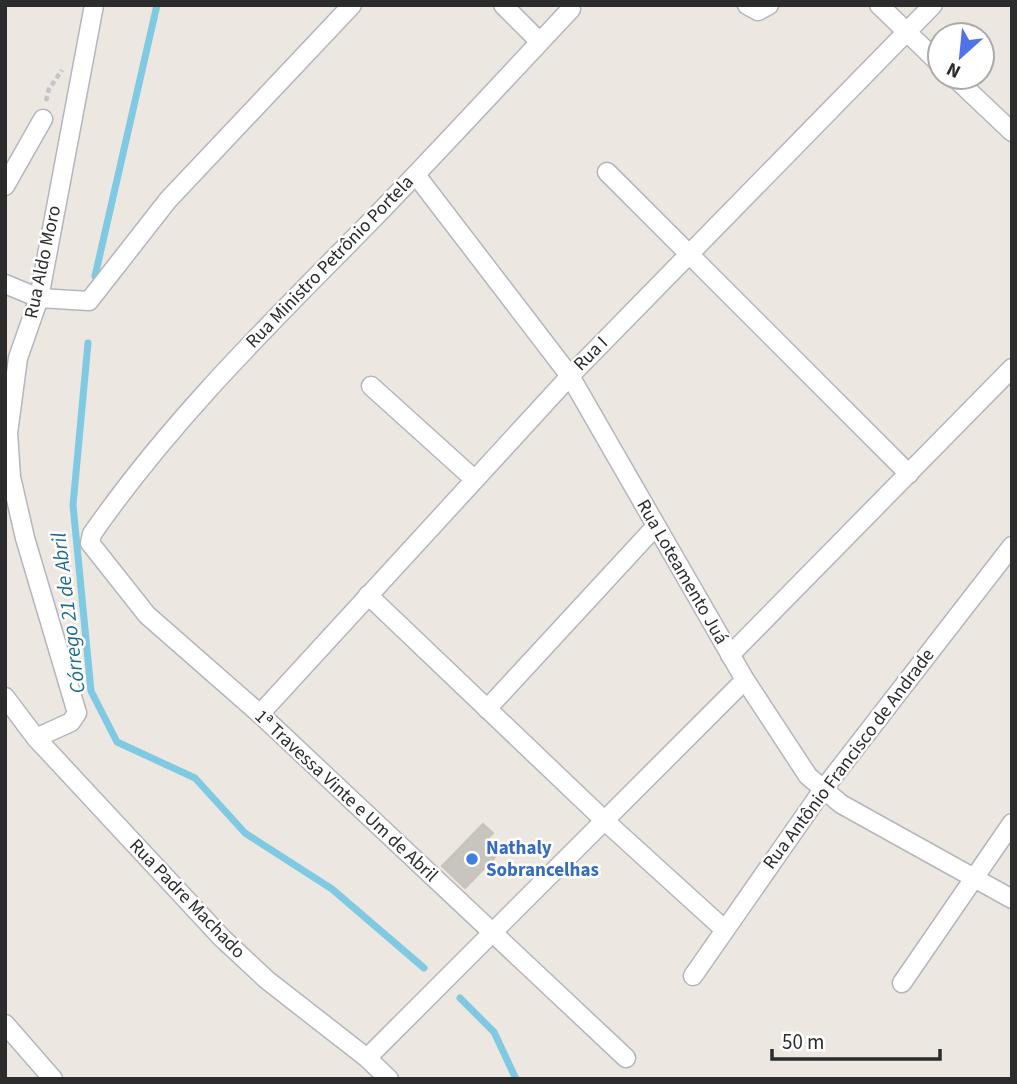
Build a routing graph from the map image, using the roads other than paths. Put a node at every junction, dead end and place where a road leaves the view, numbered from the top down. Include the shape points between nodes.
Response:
1 (94, 5) edge
2 (352, 5) edge
3 (503, 5) edge
4 (747, 5) edge
5 (879, 5) edge
6 (933, 5) edge
7 (767, 7) edge
8 (571, 9) dead end
9 (907, 32) junction
10 (540, 42) junction
11 (926, 50) edge
12 (969, 91) edge
13 (43, 120) road end
14 (1012, 132) edge
15 (607, 172) dead end
16 (416, 176) junction
17 (5, 186) edge
18 (691, 253) junction
19 (5, 284) edge
20 (39, 298) junction
21 (1012, 368) edge
22 (570, 376) junction
23 (371, 386) dead end
24 (909, 474) junction
25 (474, 479) junction
26 (99, 523) joint
27 (656, 527) junction
28 (1012, 546) edge
29 (368, 595) junction
30 (730, 655) junction
31 (745, 680) junction
32 (5, 697) edge
33 (487, 709) junction
34 (260, 714) junction
35 (36, 738) junction
36 (822, 791) junction
37 (605, 821) junction
38 (1012, 823) edge
39 (976, 876) junction
40 (1012, 899) edge
41 (725, 930) junction
42 (491, 934) junction
43 (693, 976) dead end
44 (902, 983) dead end
45 (5, 1024) edge
46 (367, 1058) junction
47 (625, 1058) dead end
48 (53, 1079) edge
49 (389, 1079) edge

1 - 20 street, Rua Aldo Moro
2 - 20 street via 168,200 89,301
3 - 10 street
4 - 7 street via 751,10
5 - 9 street
6 - 9 street, Rua I
8 - 10 street, Rua Ministro Petrônio Portela
9 - 11 street
9 - 18 street, Rua I
10 - 16 street, Rua Ministro Petrônio Portela
12 - 14 street
13 - 17 street
15 - 18 street
16 - 22 street, Rua Loteamento Juá
16 - 26 street, Rua Ministro Petrônio Portela via 205,390 147,457
18 - 22 street, Rua I
18 - 24 street
19 - 20 street
20 - 35 street, Rua Aldo Moro via 18,358 8,433 11,477 77,713 71,722
21 - 24 street
22 - 25 street, Rua I
22 - 27 street, Rua Loteamento Juá
23 - 25 street
24 - 30 street
25 - 29 street, Rua I
26 - 34 street, 1ª Travessa Vinte e Um de Abril via 90,544 147,615
27 - 30 street, Rua Loteamento Juá
27 - 33 street
28 - 36 street, Rua Antônio Francisco de Andrade
29 - 33 street
29 - 34 street, Rua I
30 - 31 street, Rua Loteamento Juá
31 - 36 street, Rua Loteamento Juá
31 - 37 street
32 - 35 street, Rua Padre Machado
33 - 37 street
34 - 42 street, 1ª Travessa Vinte e Um de Abril
35 - 46 street, Rua Padre Machado via 222,938 314,1020
36 - 39 street, Rua Loteamento Juá
36 - 41 street, Rua Antônio Francisco de Andrade
37 - 41 street
37 - 42 street
38 - 39 street
39 - 40 street, Rua Loteamento Juá
39 - 44 street
41 - 43 street, Rua Antônio Francisco de Andrade
42 - 46 street
42 - 47 street, 1ª Travessa Vinte e Um de Abril
45 - 48 street
46 - 49 street, Rua Padre Machado

